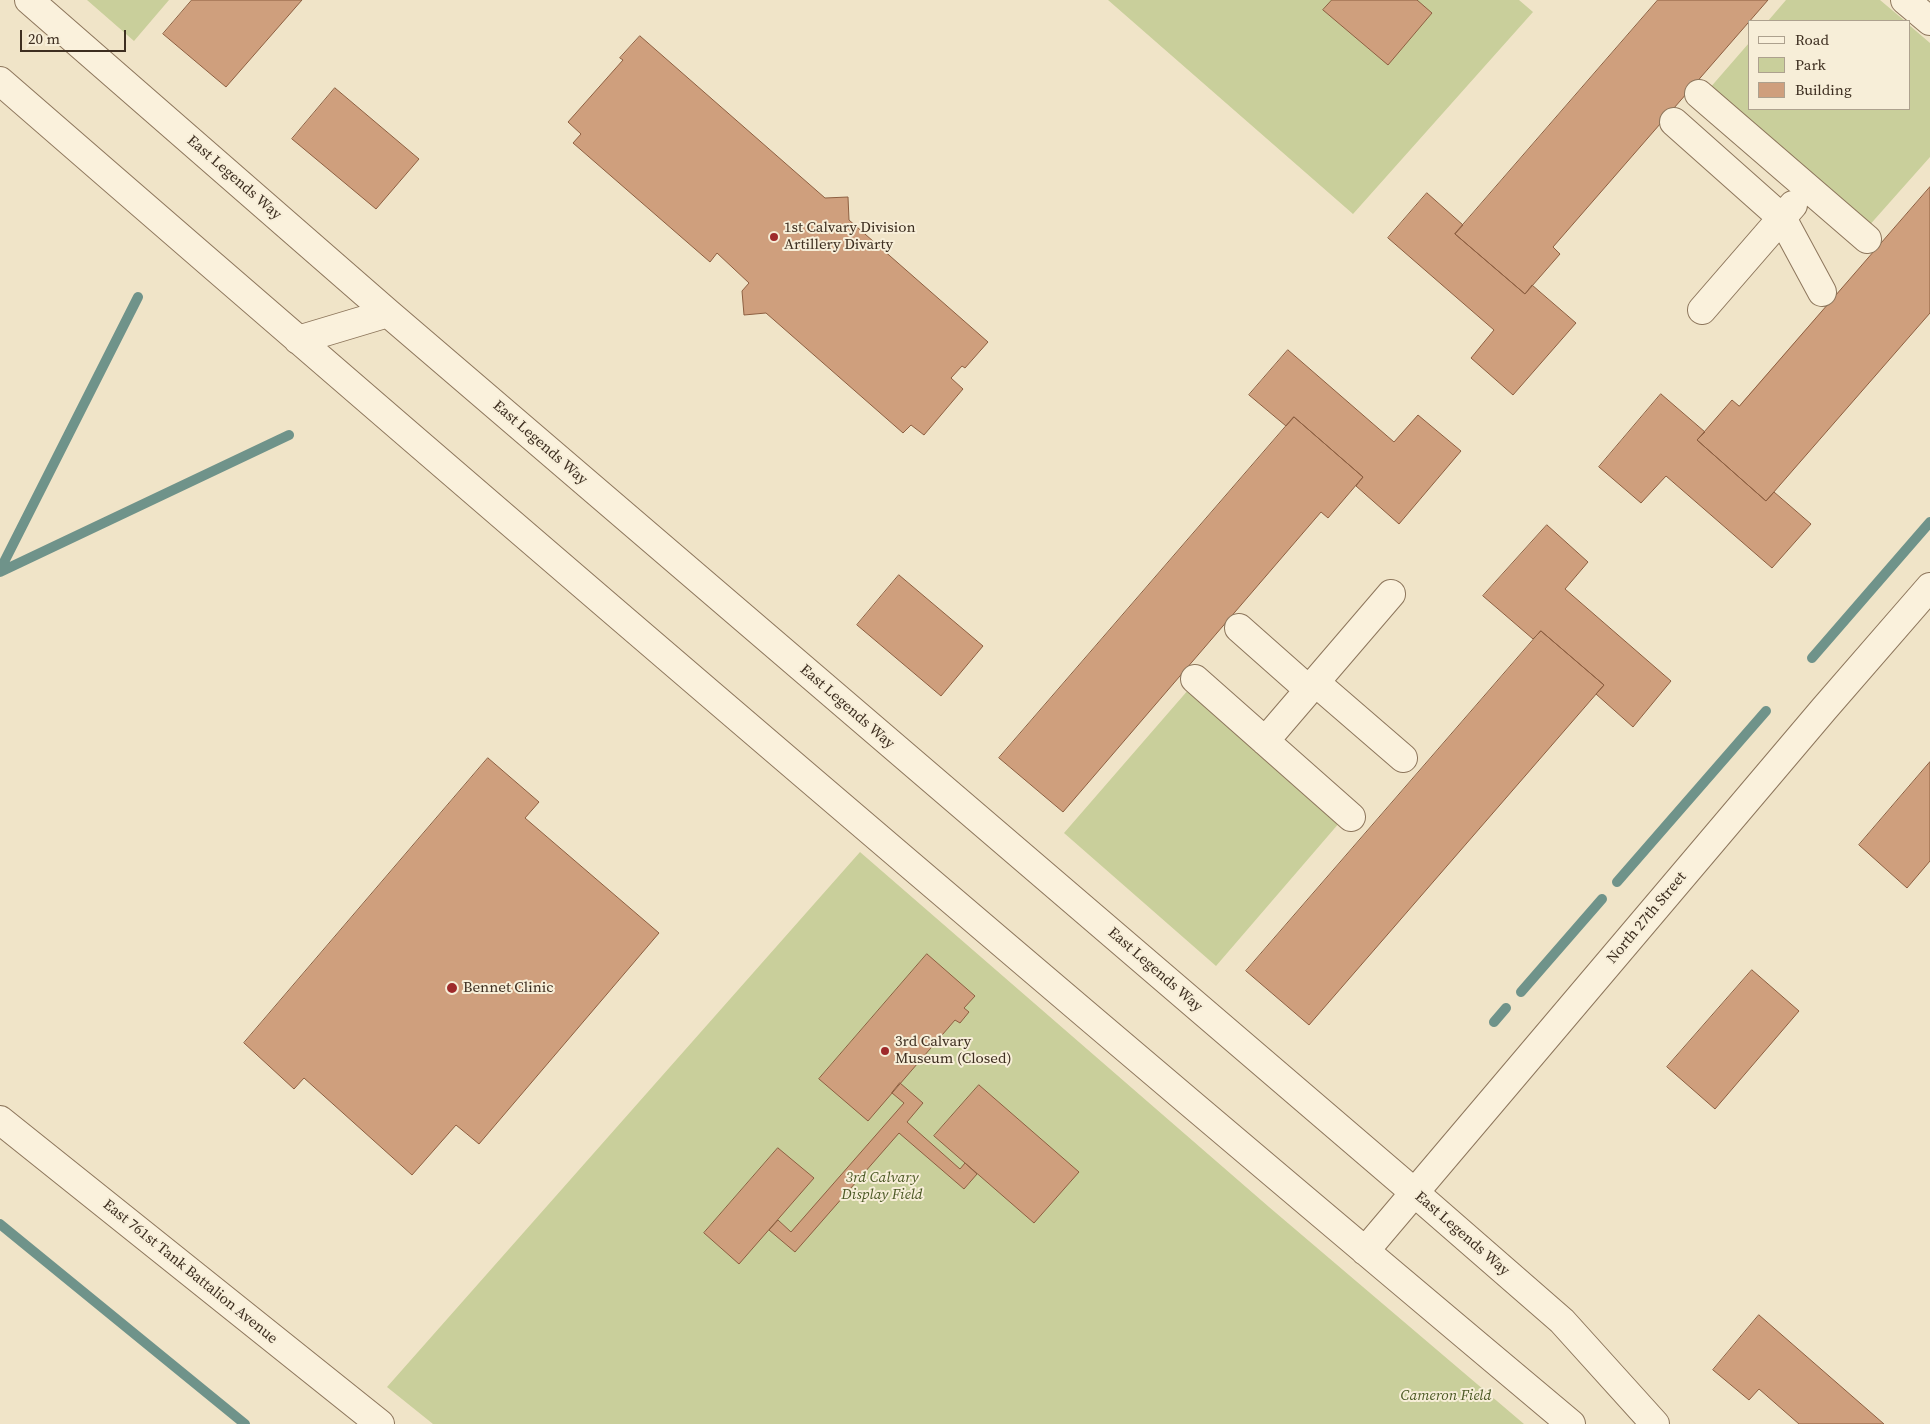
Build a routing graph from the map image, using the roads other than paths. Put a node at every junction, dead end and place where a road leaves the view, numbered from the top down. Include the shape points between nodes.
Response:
1 (29, 0) edge
2 (1905, 0) edge
3 (1930, 21) edge
4 (0, 81) edge
5 (1699, 94) dead end
6 (1674, 122) dead end
7 (1808, 188) junction
8 (1782, 218) junction
9 (1867, 239) dead end
10 (1822, 292) dead end
11 (1702, 310) dead end
12 (388, 313) junction
13 (298, 340) junction
14 (1930, 587) edge
15 (1391, 594) dead end
16 (1239, 628) dead end
17 (1194, 679) dead end
18 (1312, 686) junction
19 (1265, 741) junction
20 (1403, 758) dead end
21 (1351, 816) dead end
22 (0, 1120) edge
23 (1415, 1193) junction
24 (1365, 1251) junction
25 (380, 1424) edge
26 (1571, 1424) edge
27 (1655, 1424) edge

1 - 12 street, East Legends Way
2 - 3 street
4 - 13 street
5 - 7 street
6 - 8 street
7 - 8 street
7 - 9 street
8 - 10 street
8 - 11 street
12 - 13 street
12 - 23 street, East Legends Way
13 - 24 street
14 - 23 street, North 27th Street
15 - 18 street
16 - 18 street
17 - 19 street
18 - 19 street
18 - 20 street
19 - 21 street
22 - 25 street, East 761st Tank Battalion Avenue
23 - 24 street, North 27th Street
23 - 27 street, East Legends Way via 1562,1321
24 - 26 street

